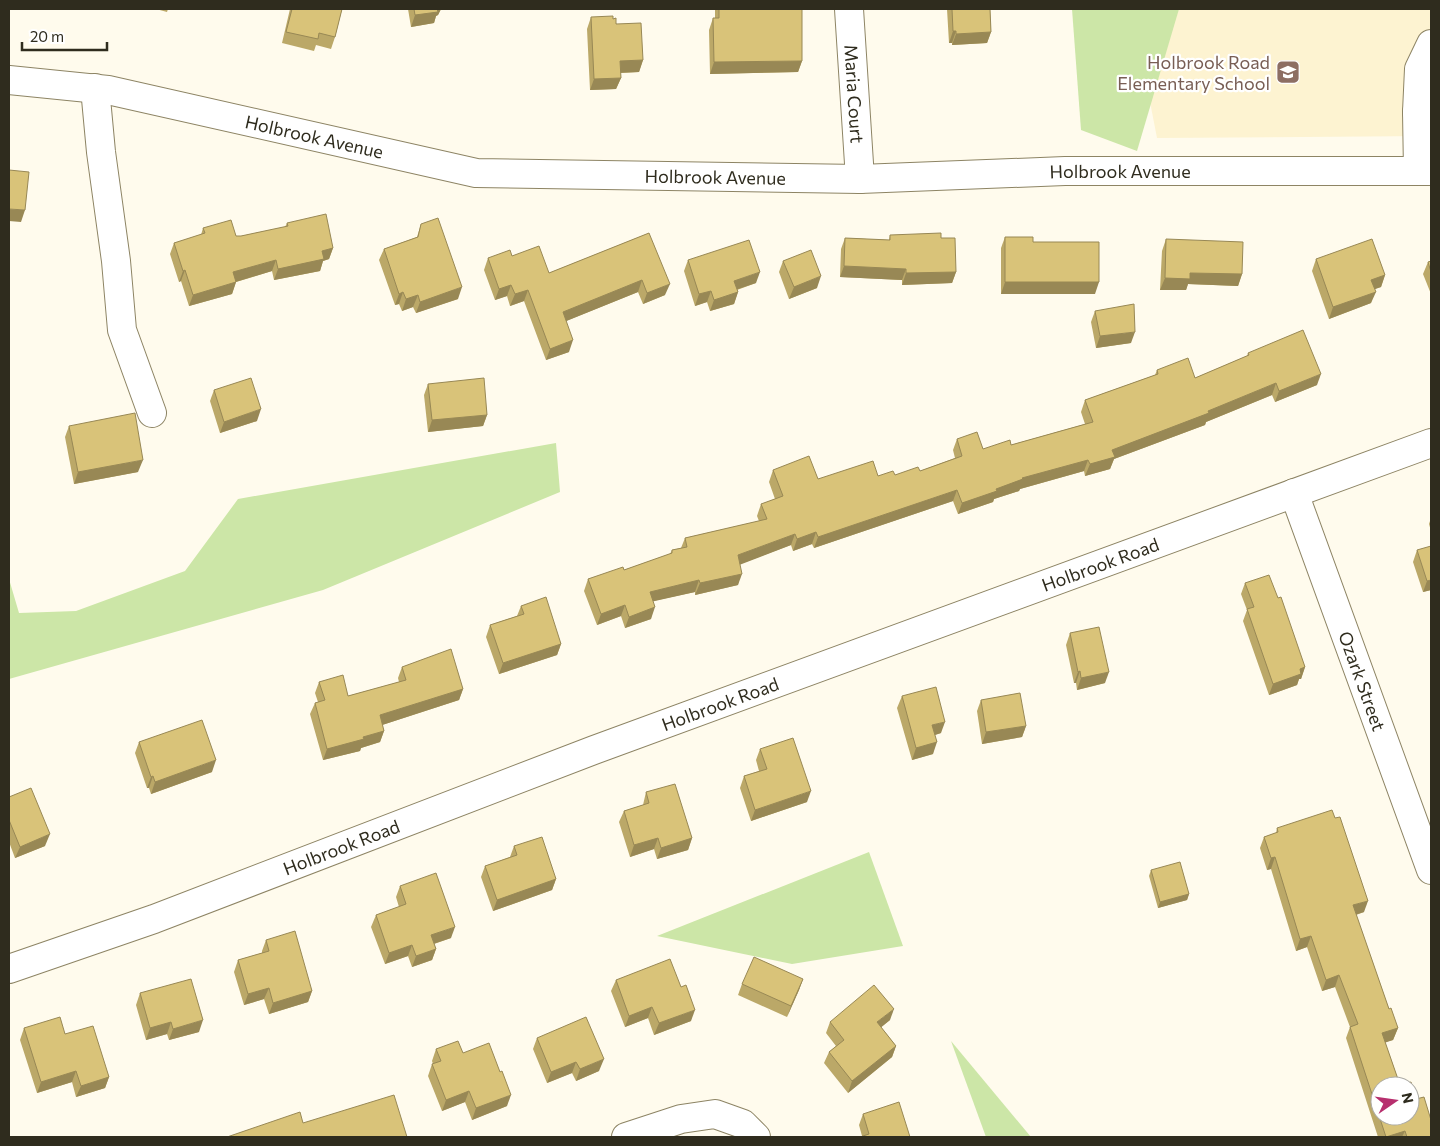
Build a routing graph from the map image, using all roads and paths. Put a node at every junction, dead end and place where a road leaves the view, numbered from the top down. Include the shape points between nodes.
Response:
1 (849, 9) edge
2 (1431, 44) edge
3 (9, 80) edge
4 (95, 88) junction
5 (1424, 104) edge
6 (1425, 171) edge
7 (860, 179) junction
8 (152, 412) dead end
9 (1431, 443) edge
10 (1294, 493) junction
11 (1431, 870) edge
12 (9, 969) edge
13 (626, 1137) edge
14 (756, 1137) edge

1 - 7 street, Maria Court
2 - 5 street via 1419,69
3 - 4 street, Holbrook Avenue
4 - 7 street, Holbrook Avenue via 476,173
4 - 8 street via 122,330
5 - 6 street
6 - 7 street, Holbrook Avenue via 1065,170
9 - 10 street, Holbrook Road
10 - 11 street, Ozark Street
10 - 12 street, Holbrook Road via 594,750 154,919
13 - 14 street via 681,1119 715,1114 743,1124

